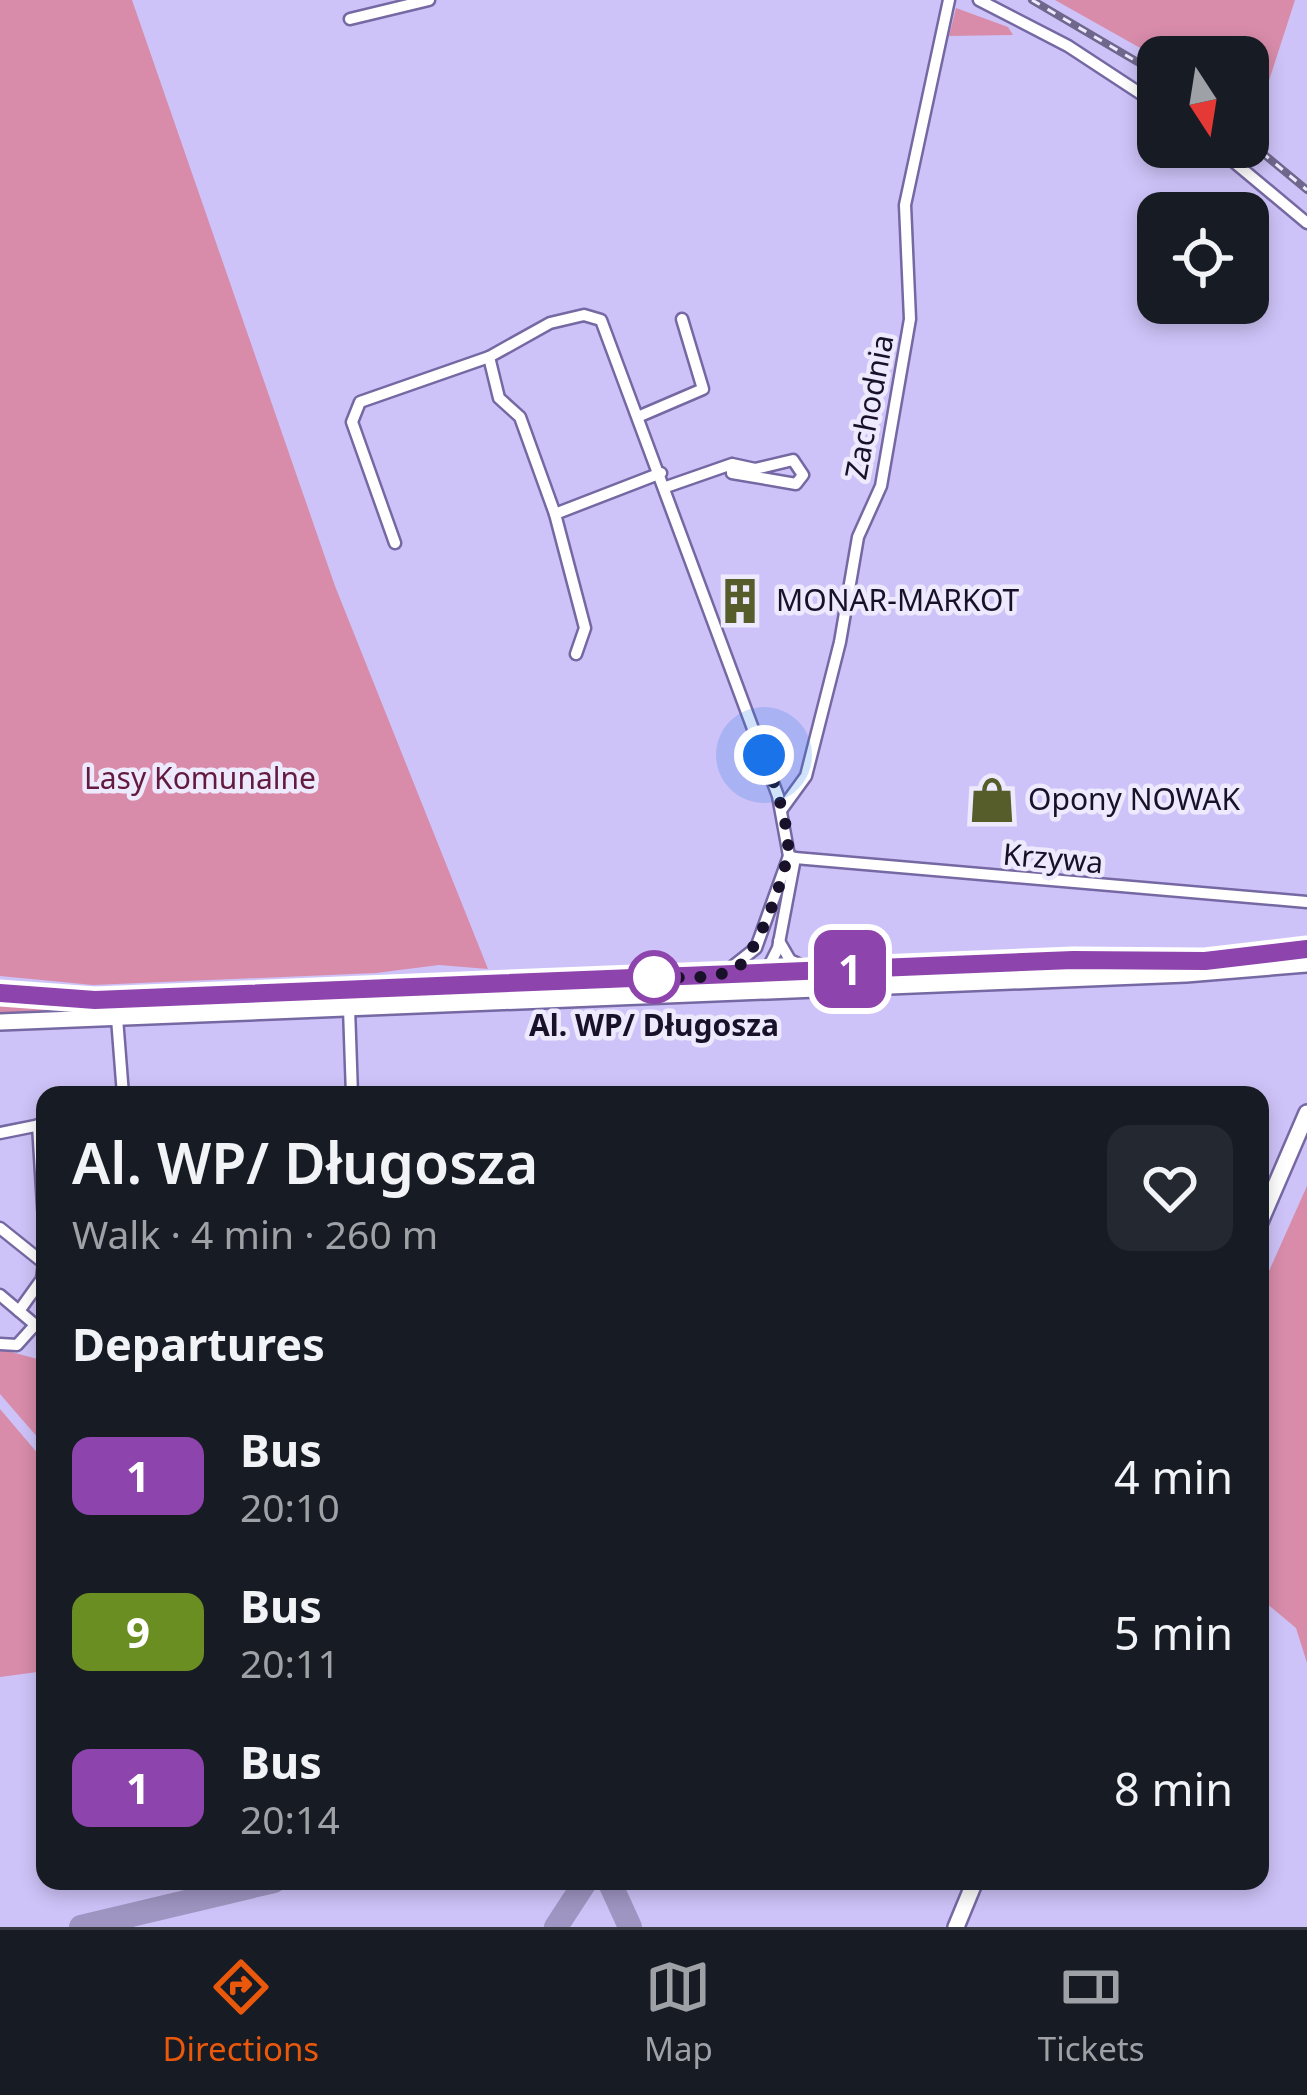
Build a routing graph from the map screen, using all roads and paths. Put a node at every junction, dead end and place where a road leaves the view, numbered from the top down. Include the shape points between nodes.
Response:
1 (428, 0) edge
2 (949, 0) edge
3 (980, 0) edge
4 (350, 19) dead end
5 (1137, 91) edge
6 (1241, 168) edge
7 (1307, 223) edge
8 (682, 319) dead end
9 (489, 357) junction
10 (640, 416) junction
11 (731, 464) junction
12 (661, 473) junction
13 (666, 487) junction
14 (555, 514) junction
15 (395, 543) dead end
16 (576, 654) dead end
17 (782, 809) junction
18 (792, 857) junction
19 (1307, 902) edge
20 (779, 941) junction
21 (755, 948) junction
22 (1307, 949) edge
23 (1307, 964) edge
24 (911, 966) junction
25 (816, 970) junction
26 (766, 972) junction
27 (718, 974) junction
28 (414, 986) junction
29 (911, 986) junction
30 (767, 991) junction
31 (0, 993) edge
32 (415, 1005) junction
33 (349, 1008) junction
34 (117, 1018) junction
35 (0, 1022) edge
36 (122, 1086) edge
37 (352, 1086) edge
38 (1307, 1113) edge
39 (36, 1125) edge
40 (0, 1133) edge
41 (1269, 1201) edge
42 (0, 1228) edge
43 (36, 1257) edge
44 (36, 1287) edge
45 (0, 1295) edge
46 (19, 1311) junction
47 (36, 1326) edge
48 (36, 1332) edge
49 (0, 1344) edge
50 (971, 1890) edge
51 (956, 1927) edge

1 - 4 street
2 - 17 street, Zachodnia via 905,205 910,319 881,486 858,537 806,776
3 - 5 street
6 - 7 street
8 - 10 street via 704,389
9 - 10 street via 578,315 602,320
9 - 14 street via 499,398 520,417
9 - 15 street via 360,402 352,412
10 - 12 street
11 - 11 street via 755,470 789,459 802,475 785,486 732,472
11 - 13 street
12 - 13 street
12 - 14 street
13 - 17 street
14 - 16 street via 585,628
17 - 18 street
18 - 19 street, Krzywa
18 - 20 street
18 - 21 street
20 - 25 street via 790,960
20 - 26 street
21 - 26 street
21 - 27 street
22 - 24 main road via 1205,961
23 - 29 main road
24 - 25 main road
24 - 29 main road
25 - 26 main road
26 - 27 main road
26 - 30 street
27 - 28 main road
28 - 31 main road via 95,1000
28 - 32 main road
29 - 30 main road
30 - 32 main road
32 - 33 main road
33 - 34 main road
33 - 37 street
34 - 35 main road
34 - 36 street
38 - 41 main road
39 - 40 street
42 - 43 street
44 - 46 street
45 - 46 street
46 - 47 street
48 - 49 street via 16,1345
50 - 51 main road

